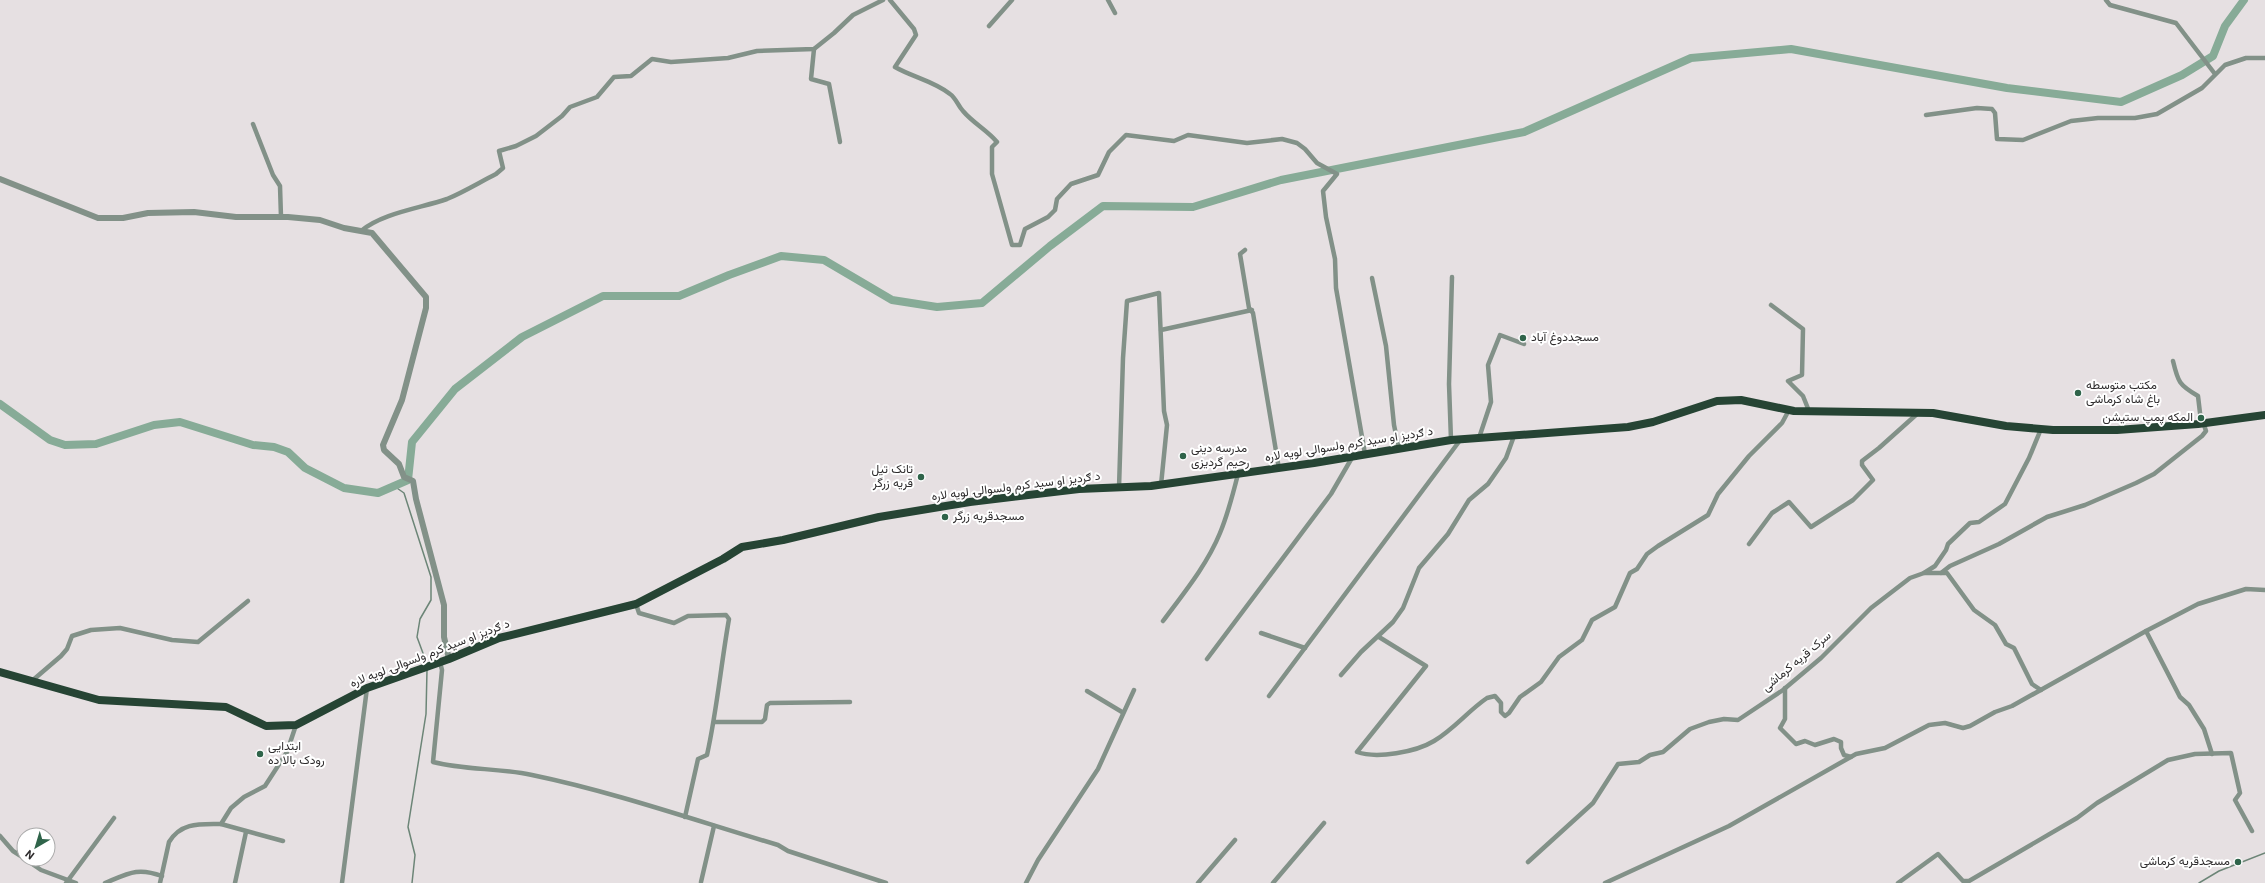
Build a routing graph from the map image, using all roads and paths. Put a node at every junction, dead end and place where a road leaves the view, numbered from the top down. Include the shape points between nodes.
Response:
1 (883, 0) edge
2 (890, 0) edge
3 (1012, 0) edge
4 (1108, 0) edge
5 (2106, 0) edge
6 (1115, 13) dead end
7 (989, 26) dead end
8 (814, 49) junction
9 (2265, 58) edge
10 (2215, 74) junction
11 (1926, 115) dead end
12 (253, 124) dead end
13 (840, 142) dead end
14 (0, 179) edge
15 (281, 217) junction
16 (361, 231) junction
17 (1245, 250) dead end
18 (1452, 277) dead end
19 (1372, 278) dead end
20 (1771, 305) dead end
21 (1252, 310) junction
22 (1161, 330) junction
23 (1524, 344) dead end
24 (2173, 361) dead end
25 (1789, 410) junction
26 (1809, 412) junction
27 (1918, 412) junction
28 (2265, 414) edge
29 (2204, 424) junction
30 (2041, 429) junction
31 (1514, 436) junction
32 (1479, 438) junction
33 (1461, 439) junction
34 (1450, 440) junction
35 (1399, 449) junction
36 (1365, 454) junction
37 (1353, 456) junction
38 (1279, 469) junction
39 (1238, 474) junction
40 (1161, 485) junction
41 (1119, 488) junction
42 (1749, 544) dead end
43 (1924, 573) junction
44 (1941, 573) junction
45 (2265, 590) edge
46 (248, 602) dead end
47 (636, 604) junction
48 (1163, 621) dead end
49 (2146, 631) junction
50 (1261, 633) dead end
51 (1379, 637) junction
52 (1305, 648) junction
53 (449, 659) junction
54 (1207, 659) dead end
55 (440, 662) junction
56 (0, 672) edge
57 (1341, 675) dead end
58 (33, 680) junction
59 (367, 688) junction
60 (1785, 688) junction
61 (1134, 690) dead end
62 (2041, 690) junction
63 (1087, 691) dead end
64 (1269, 696) dead end
65 (850, 702) dead end
66 (1122, 712) junction
67 (714, 722) junction
68 (296, 725) junction
69 (2212, 754) junction
70 (1851, 757) junction
71 (685, 817) junction
72 (114, 818) dead end
73 (1324, 823) dead end
74 (221, 824) junction
75 (714, 826) junction
76 (2252, 831) dead end
77 (246, 832) junction
78 (0, 836) edge
79 (1235, 840) dead end
80 (283, 841) dead end
81 (16, 853) edge
82 (1528, 862) dead end
83 (37, 867) edge
84 (162, 876) junction
85 (67, 882) edge
86 (701, 882) dead end
87 (76, 883) edge
88 (105, 883) edge
89 (160, 883) edge
90 (235, 883) edge
91 (342, 883) edge
92 (886, 883) edge
93 (1026, 883) edge
94 (1198, 883) edge
95 (1273, 883) edge
96 (1605, 883) edge
97 (1898, 883) edge

1 - 8 street via 853,16
2 - 36 street via 916,35 895,67 917,75 951,94 963,112 997,142 992,147 992,174 1012,245 1020,245 1025,229 1048,217 1055,210 1057,199 1071,184 1098,175 1109,152 1126,134 1174,140 1188,135 1247,143 1282,139 1305,148 1317,163 1337,174 1323,191 1335,259 1336,288
3 - 7 street
4 - 6 street
5 - 10 street via 2110,5 2176,23
8 - 13 street via 811,79 829,84
8 - 16 street via 757,50 728,58 671,62 652,59 631,76 614,77 597,96 570,106 562,116 536,136 499,151 503,168 496,174 449,198 398,214 367,226
9 - 10 street via 2235,60
10 - 11 street via 2202,88 2157,114 2071,121 2024,140 1997,139 1995,113 1992,109 1977,108
12 - 15 street via 273,176 280,186
14 - 15 street via 98,218 123,218 148,212
15 - 16 street via 320,220
16 - 53 street via 372,233 426,297 426,308 402,400 383,445 384,450 399,464 404,477 413,481 444,605 444,637
17 - 21 street via 1240,254 1249,308
18 - 34 street
19 - 35 street via 1386,346
20 - 26 street via 1803,329 1802,375 1788,382 1803,396
21 - 22 street
21 - 38 street
22 - 40 street via 1164,411 1167,425
22 - 41 street via 1159,293 1127,301 1122,358
23 - 32 street via 1500,336 1488,365 1491,402
24 - 29 street via 2177,379 2182,387 2198,396
25 - 26 highway, د ګردیز او سید کرم ولسوالۍ لویه لاره
25 - 31 highway, د ګردیز او سید کرم ولسوالۍ لویه لاره via 1741,400 1717,402 1628,427
25 - 51 street via 1782,424 1749,456 1718,494 1708,515 1647,554 1637,569 1630,573 1615,607 1592,620 1582,640 1559,657 1541,682 1520,697 1505,716 1501,712 1501,703 1495,696 1487,698 1433,742 1396,754 1368,756 1357,752 1426,666
26 - 27 highway, د ګردیز او سید کرم ولسوالۍ لویه لاره
27 - 30 highway, د ګردیز او سید کرم ولسوالۍ لویه لاره
27 - 42 street via 1862,461 1862,465 1873,480 1853,500 1811,527 1789,502 1772,514
28 - 29 highway, د ګردیز او سید کرم ولسوالۍ لویه لاره
29 - 30 highway, د ګردیز او سید کرم ولسوالۍ لویه لاره via 2117,430
29 - 44 street via 2206,431 2202,436 2154,474 2085,505 2048,517 1999,544 1950,566
30 - 43 street, سرک قریه کرماشی via 2005,504 1985,519 1970,523 1948,544 1935,566
31 - 32 highway, د ګردیز او سید کرم ولسوالۍ لویه لاره
31 - 51 street via 1506,458 1488,484 1469,500 1448,534 1419,568 1403,608
32 - 33 highway, د ګردیز او سید کرم ولسوالۍ لویه لاره
33 - 34 highway, د ګردیز او سید کرم ولسوالۍ لویه لاره
33 - 52 street
34 - 35 highway, د ګردیز او سید کرم ولسوالۍ لویه لاره
35 - 36 highway, د ګردیز او سید کرم ولسوالۍ لویه لاره
36 - 37 highway, د ګردیز او سید کرم ولسوالۍ لویه لاره
37 - 38 highway, د ګردیز او سید کرم ولسوالۍ لویه لاره
37 - 54 street via 1330,494
38 - 39 highway, د ګردیز او سید کرم ولسوالۍ لویه لاره
39 - 40 highway, د ګردیز او سید کرم ولسوالۍ لویه لاره
39 - 48 street via 1218,538
40 - 41 highway, د ګردیز او سید کرم ولسوالۍ لویه لاره
41 - 47 highway, د ګردیز او سید کرم ولسوالۍ لویه لاره via 1080,489 970,502 880,517 742,547 724,559
43 - 44 street
43 - 60 street, سرک قریه کرماشی via 1910,578 1871,608 1821,658
44 - 62 street via 1947,573 1974,610 1995,625 2006,644 2014,648 2032,684
45 - 49 street via 2246,589 2198,604
46 - 58 street via 198,642 172,640 120,628 91,630 72,636 61,656
47 - 53 highway, د ګردیز او سید کرم ولسوالۍ لویه لاره via 499,638
47 - 67 street via 639,613 644,616 655,616 669,622 688,616 728,617
49 - 62 street
49 - 69 street via 2180,697 2190,704 2204,729
50 - 52 street
51 - 57 street via 1361,652
52 - 64 street
53 - 55 highway, د ګردیز او سید کرم ولسوالۍ لویه لاره
55 - 59 highway, د ګردیز او سید کرم ولسوالۍ لویه لاره
55 - 71 street via 442,670 433,762 532,775
56 - 58 highway, د ګردیز او سید کرم ولسوالۍ لویه لاره
58 - 68 highway, د ګردیز او سید کرم ولسوالۍ لویه لاره via 99,700 226,707 266,726
59 - 68 highway, د ګردیز او سید کرم ولسوالۍ لویه لاره
59 - 91 street
60 - 70 street via 1785,718 1780,728 1790,739 1796,744 1805,741 1815,745 1834,739 1841,742 1844,755
60 - 82 street, سرک قریه کرماشی via 1738,720 1709,722 1690,729 1663,752 1650,755 1638,762 1618,764 1593,803
61 - 66 street
62 - 70 street via 1970,726 1963,728 1945,723 1929,725 1885,748
63 - 66 street
65 - 67 street via 770,703 762,722
66 - 93 street via 1098,769 1038,860
67 - 71 street via 707,755 698,759
68 - 74 street via 287,752 265,786 244,797 231,808
69 - 76 street via 2231,753 2240,793 2235,800
69 - 97 street via 2195,754 2168,760 2077,818 1969,881 1963,881 1938,854
70 - 96 street via 1729,826
71 - 75 street
72 - 85 street
73 - 95 street
74 - 77 street
74 - 84 street via 193,823 172,837
75 - 86 street
75 - 92 street via 778,845 788,851
77 - 80 street
77 - 90 street
78 - 81 street
79 - 94 street
83 - 85 street
84 - 88 street via 147,870
84 - 89 street
85 - 87 street

